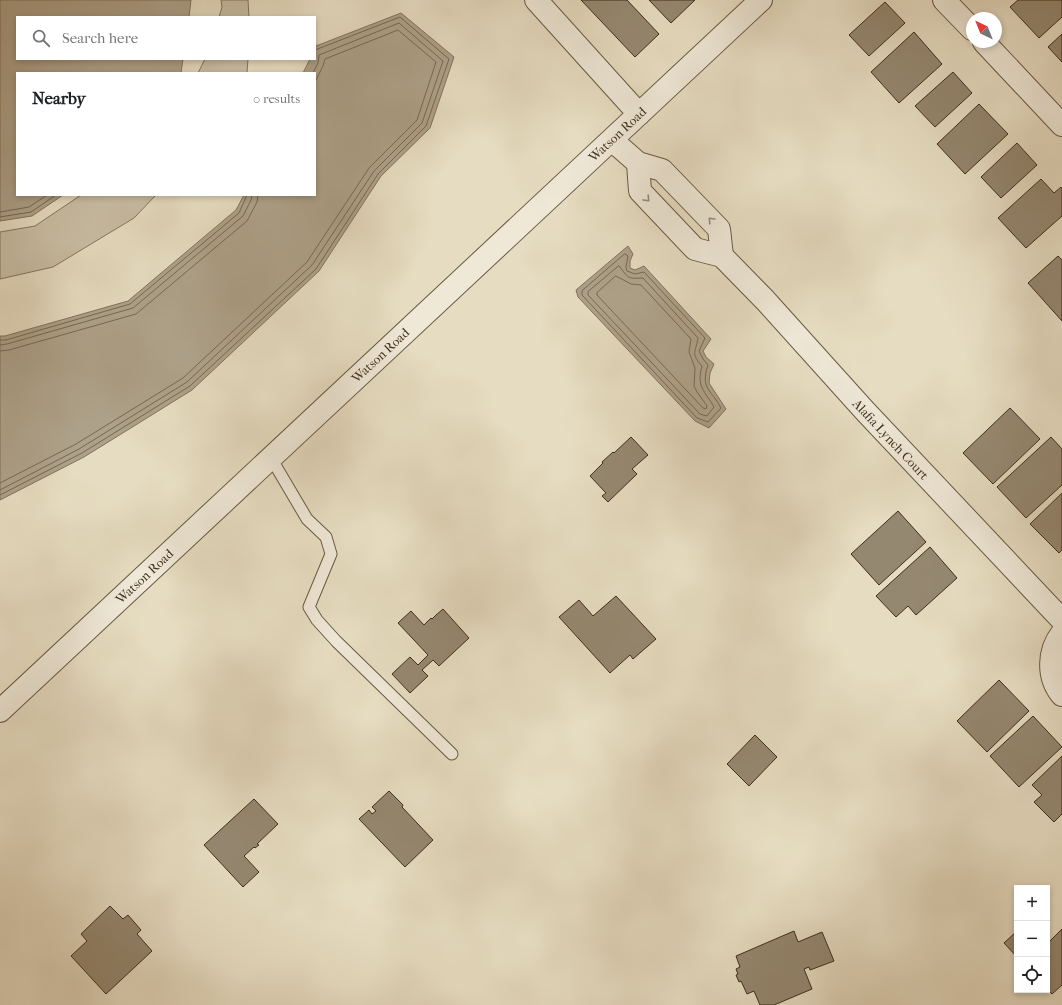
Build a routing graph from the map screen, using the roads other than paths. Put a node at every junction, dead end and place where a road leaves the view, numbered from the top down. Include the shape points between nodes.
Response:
1 (537, 0) edge
2 (761, 0) edge
3 (944, 0) edge
4 (966, 23) edge
5 (990, 48) edge
6 (639, 114) junction
7 (1062, 125) edge
8 (614, 142) dead end
9 (638, 163) junction
10 (722, 256) junction
11 (271, 458) junction
12 (1062, 620) edge
13 (1062, 633) edge
14 (1062, 695) edge
15 (0, 711) edge
16 (452, 754) dead end

1 - 6 street
2 - 6 street, Watson Road
3 - 4 street
5 - 7 street
6 - 11 street, Watson Road
8 - 9 street
10 -> 9 street via 719,229 662,170
9 -> 10 street via 640,191 644,196 695,249
10 - 12 street, Alafia Lynch Court
11 - 15 street, Watson Road
11 - 16 lane via 307,519 326,537 331,554 309,607 336,641
13 - 14 street via 1051,656 1051,673

